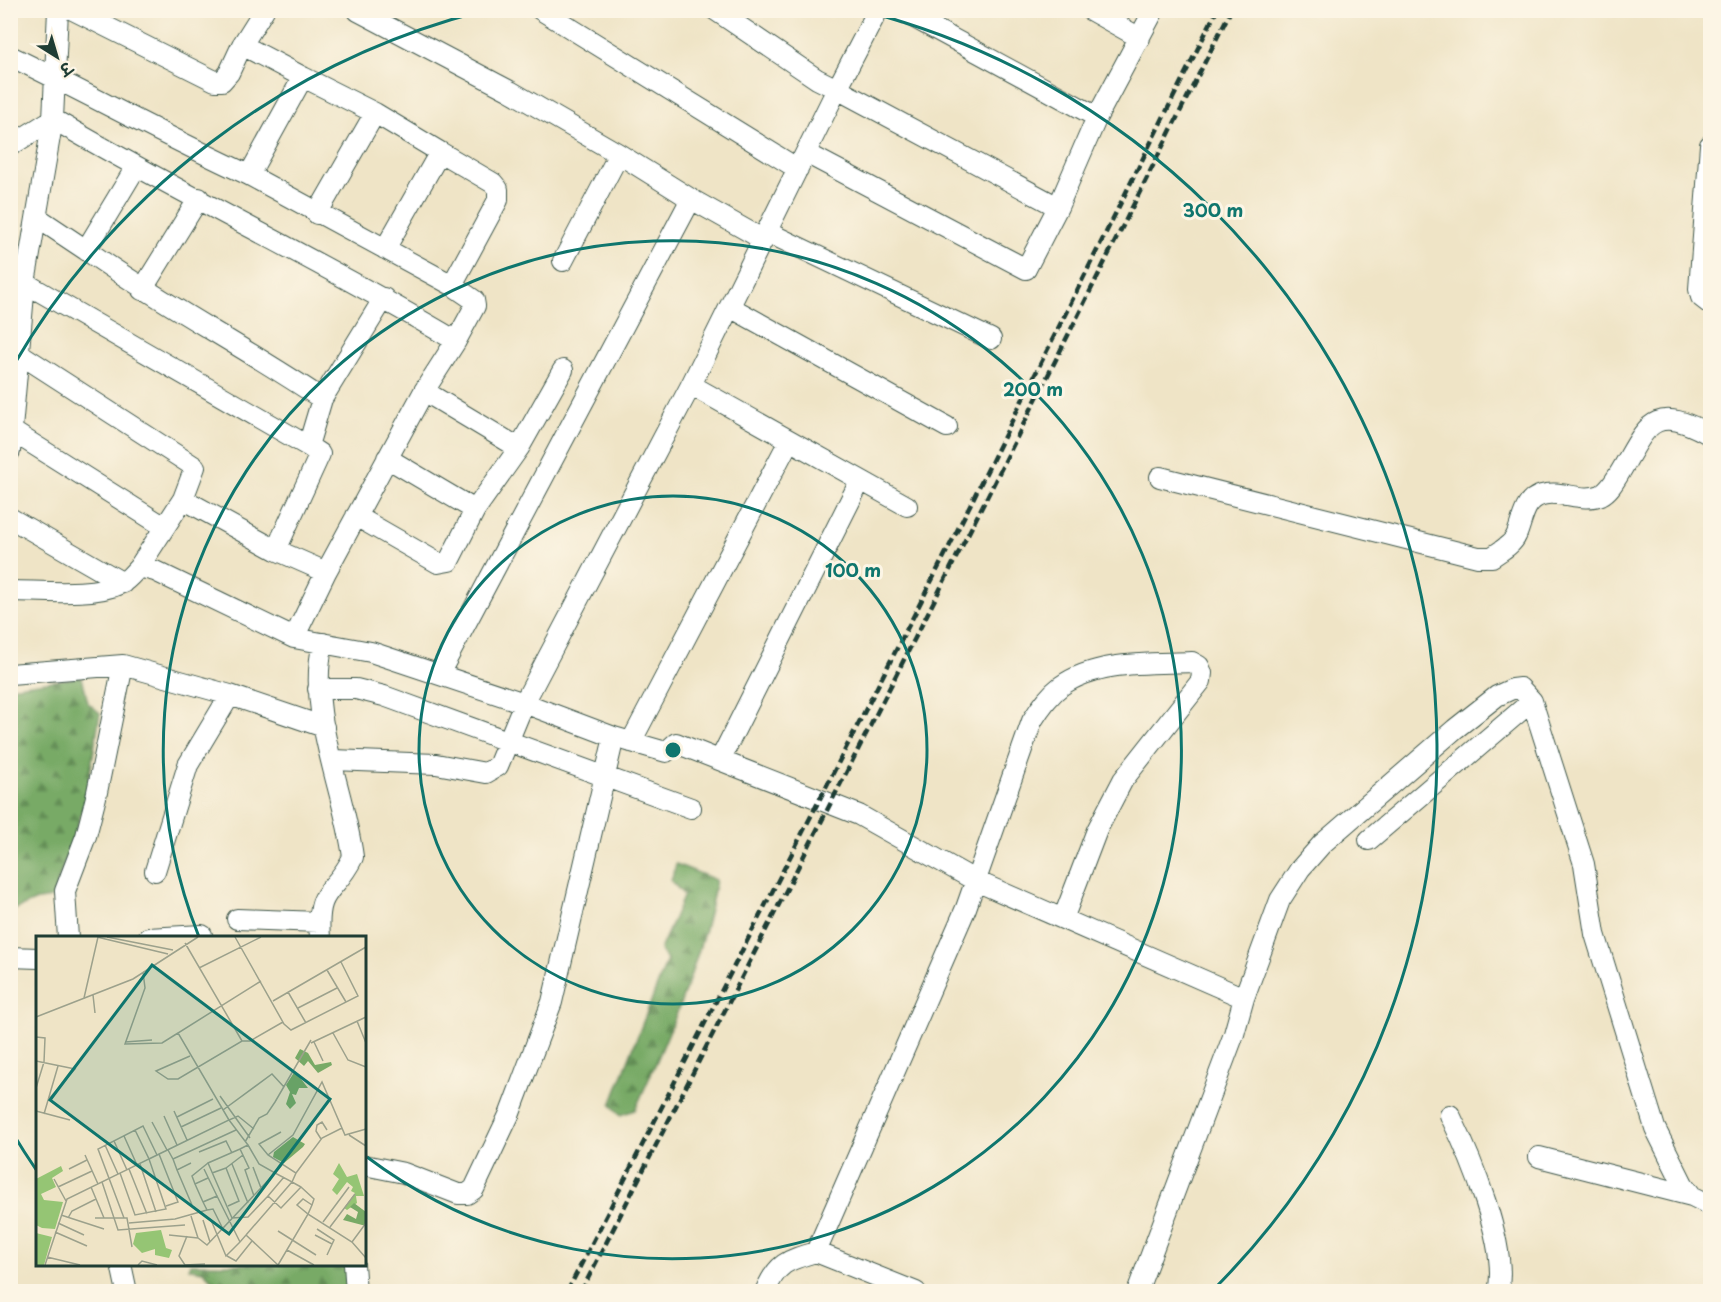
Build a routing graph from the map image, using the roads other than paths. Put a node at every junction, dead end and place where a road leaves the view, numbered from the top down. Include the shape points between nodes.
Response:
1 (58, 10) edge
2 (73, 10) edge
3 (264, 10) edge
4 (358, 10) edge
5 (541, 10) edge
6 (715, 10) edge
7 (900, 10) edge
8 (1089, 10) edge
9 (1154, 10) edge
10 (870, 14) edge
11 (1140, 38) junction
12 (242, 45) junction
13 (10, 56) edge
14 (54, 77) junction
15 (303, 77) junction
16 (837, 89) junction
17 (375, 113) junction
18 (1097, 117) junction
19 (53, 119) junction
20 (1710, 145) edge
21 (10, 146) edge
22 (440, 152) junction
23 (619, 154) junction
24 (802, 161) junction
25 (136, 167) junction
26 (249, 175) junction
27 (199, 198) junction
28 (691, 199) junction
29 (1058, 207) junction
30 (317, 214) junction
31 (38, 218) junction
32 (765, 236) junction
33 (385, 249) junction
34 (86, 250) junction
35 (563, 261) dead end
36 (25, 283) junction
37 (452, 285) junction
38 (142, 290) junction
39 (384, 298) junction
40 (1710, 304) edge
41 (730, 308) junction
42 (991, 339) dead end
43 (456, 341) junction
44 (20, 354) junction
45 (563, 370) dead end
46 (691, 385) junction
47 (424, 391) junction
48 (322, 399) junction
49 (947, 427) dead end
50 (12, 431) edge
51 (1710, 435) edge
52 (789, 441) junction
53 (308, 446) junction
54 (519, 448) junction
55 (10, 451) edge
56 (387, 458) junction
57 (1160, 477) dead end
58 (860, 481) junction
59 (183, 499) junction
60 (907, 506) dead end
61 (475, 510) junction
62 (356, 516) junction
63 (10, 518) edge
64 (163, 526) junction
65 (276, 550) junction
66 (139, 567) junction
67 (326, 573) junction
68 (123, 583) junction
69 (10, 591) edge
70 (294, 638) junction
71 (323, 643) junction
72 (123, 666) junction
73 (10, 674) edge
74 (439, 674) junction
75 (318, 689) junction
76 (230, 695) junction
77 (1532, 701) junction
78 (524, 703) junction
79 (324, 727) junction
80 (623, 739) junction
81 (508, 742) junction
82 (333, 760) junction
83 (720, 760) junction
84 (605, 775) junction
85 (691, 808) dead end
86 (1370, 840) dead end
87 (155, 871) dead end
88 (976, 881) junction
89 (237, 919) dead end
90 (1063, 919) junction
91 (319, 929) edge
92 (202, 935) dead end
93 (68, 936) edge
94 (184, 936) edge
95 (10, 957) edge
96 (36, 958) edge
97 (1244, 998) junction
98 (1450, 1115) dead end
99 (1539, 1157) dead end
100 (366, 1165) edge
101 (1692, 1197) junction
102 (1710, 1205) edge
103 (816, 1252) junction
104 (121, 1266) edge
105 (354, 1266) edge
106 (127, 1292) edge
107 (356, 1292) edge
108 (765, 1292) edge
109 (916, 1292) edge
110 (1137, 1292) edge
111 (1498, 1292) edge

1 - 14 street
2 - 12 street via 215,81 222,81 229,73
3 - 12 street
4 - 23 street
5 - 24 street
6 - 16 street
7 - 18 street
8 - 11 street
9 - 11 street
10 - 16 street
11 - 18 street
12 - 15 street
13 - 14 street
14 - 19 street
14 - 26 street via 180,144
15 - 17 street
15 - 26 street
16 - 24 street
16 - 29 street
17 - 22 street
17 - 30 street
18 - 29 street
19 - 21 street
19 - 25 street
19 - 31 street
20 - 40 street via 1699,289 1701,297
22 - 33 street
22 - 37 street via 493,183 500,195
23 - 28 street
23 - 35 street
24 - 29 street via 1026,269
24 - 32 street
25 - 27 street
25 - 34 street
26 - 30 street
27 - 38 street
27 - 39 street
28 - 32 street
28 - 74 street
30 - 33 street
31 - 34 street
31 - 36 street
32 - 41 street
32 - 42 street
33 - 37 street
34 - 38 street
36 - 44 street
36 - 53 street
37 - 43 street via 474,300 476,306
38 - 48 street via 258,355
39 - 43 street
39 - 48 street
41 - 46 street
41 - 49 street
43 - 47 street
44 - 50 street
44 - 59 street via 195,467
45 - 54 street
46 - 52 street
46 - 78 street
47 - 54 street
47 - 56 street
48 - 53 street
50 - 55 street
50 - 64 street
51 - 57 street via 1685,421 1657,423 1643,431 1611,487 1600,495 1585,498 1542,495 1530,502 1515,537 1492,557 1478,557
52 - 58 street
52 - 80 street
53 - 65 street via 320,454
54 - 61 street
56 - 61 street
56 - 62 street
58 - 60 street
58 - 83 street
59 - 64 street
59 - 65 street
61 - 62 street via 453,557 444,564
62 - 67 street
63 - 68 street
64 - 66 street
65 - 67 street
66 - 68 street
66 - 70 street via 155,571
67 - 70 street
68 - 69 street via 83,591
70 - 71 street
71 - 74 street via 371,652
71 - 75 street
72 - 73 street
72 - 76 street
72 - 93 street via 86,836 65,891
74 - 78 street
75 - 79 street
75 - 81 street via 356,689 384,696
76 - 79 street
76 - 87 street via 188,765
77 - 86 street
77 - 97 street via 1520,688 1497,696 1322,844 1300,868 1281,900
77 - 101 street via 1584,864 1595,934 1655,1128
78 - 80 street
78 - 81 street
79 - 82 street
80 - 83 street via 666,752 676,743
80 - 84 street
81 - 82 street via 498,766 486,773 436,764
81 - 84 street
82 - 91 street via 353,857 321,900
83 - 88 street via 859,815
84 - 85 street
84 - 100 street via 552,1002 510,1113 474,1189 458,1194 404,1173
88 - 90 street
88 - 90 street via 1032,721 1044,703 1062,685 1095,670 1192,662 1203,673 1201,681 1123,780 1097,830
88 - 103 street
89 - 91 street
90 - 97 street
92 - 94 street
95 - 96 street
97 - 110 street
98 - 111 street via 1482,1188 1499,1261
99 - 101 street
101 - 102 street
103 - 108 street via 789,1259 777,1268
103 - 109 street
104 - 106 street
105 - 107 street

